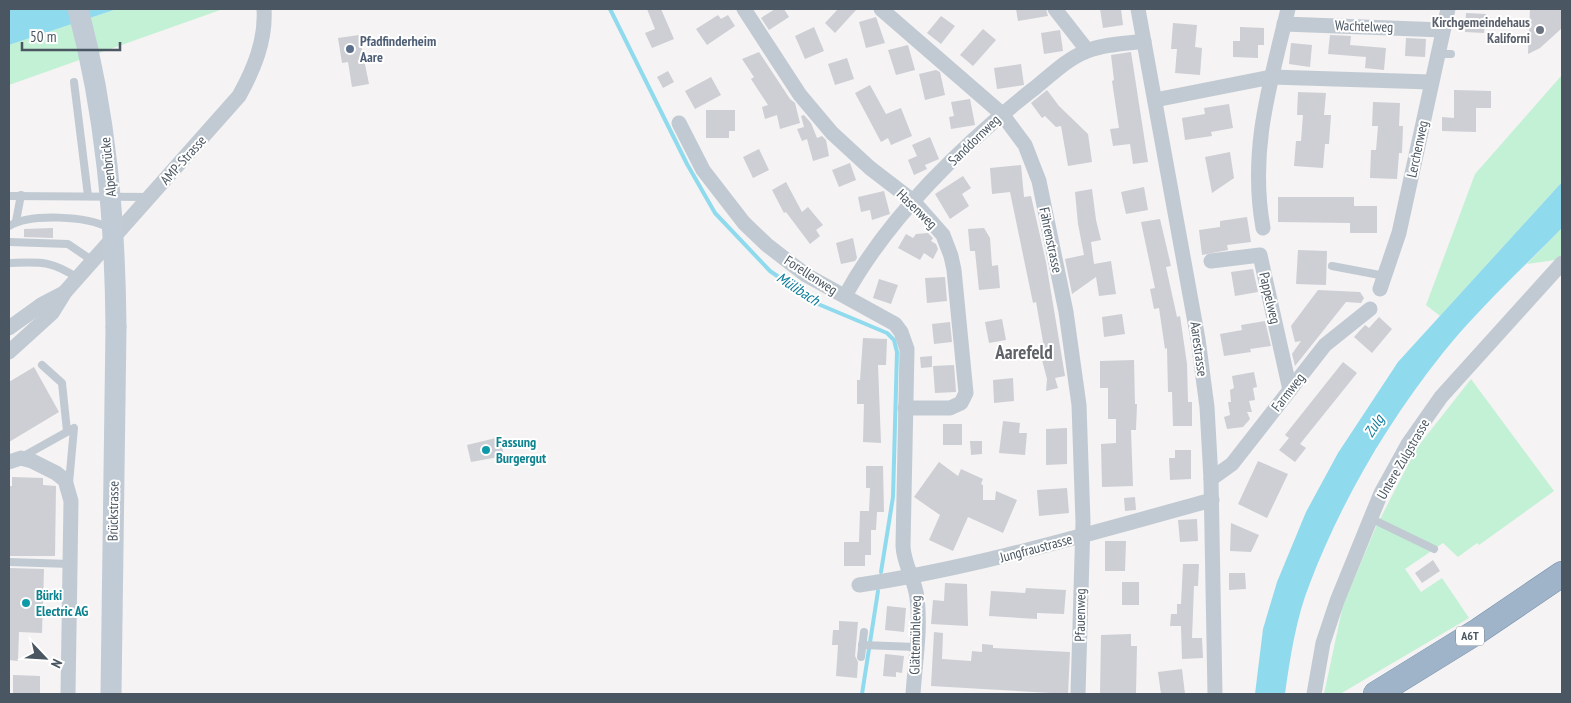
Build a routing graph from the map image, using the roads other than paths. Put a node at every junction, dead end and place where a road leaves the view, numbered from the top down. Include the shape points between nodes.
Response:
1 (78, 9) edge
2 (264, 9) edge
3 (744, 9) edge
4 (881, 9) edge
5 (1055, 9) edge
6 (1138, 9) edge
7 (1448, 9) edge
8 (1286, 16) edge
9 (1443, 30) junction
10 (1144, 41) junction
11 (1087, 50) junction
12 (1271, 77) junction
13 (74, 82) dead end
14 (1432, 82) junction
15 (1155, 100) junction
16 (1002, 114) junction
17 (678, 123) dead end
18 (20, 195) junction
19 (9, 196) edge
20 (88, 196) junction
21 (149, 197) junction
22 (913, 201) junction
23 (16, 221) junction
24 (9, 226) edge
25 (1263, 228) dead end
26 (116, 234) junction
27 (9, 242) edge
28 (93, 261) junction
29 (1211, 261) dead end
30 (9, 263) edge
31 (1562, 263) edge
32 (1332, 266) dead end
33 (78, 278) junction
34 (1383, 282) joint
35 (65, 292) junction
36 (845, 296) junction
37 (1370, 309) dead end
38 (116, 327) joint
39 (9, 328) edge
40 (9, 352) edge
41 (42, 365) dead end
42 (1290, 390) junction
43 (905, 408) junction
44 (67, 431) junction
45 (15, 460) edge
46 (1211, 479) junction
47 (69, 488) junction
48 (1212, 500) junction
49 (1370, 518) junction
50 (1083, 535) junction
51 (1434, 549) dead end
52 (9, 562) edge
53 (70, 564) junction
54 (1562, 574) edge
55 (911, 577) junction
56 (859, 585) dead end
57 (864, 632) dead end
58 (867, 645) junction
59 (916, 647) junction
60 (861, 656) dead end
61 (68, 694) edge
62 (111, 694) edge
63 (913, 694) edge
64 (1078, 694) edge
65 (1215, 694) edge
66 (1314, 694) edge
67 (1376, 694) edge

1 - 38 main road, Alpenbrücke, bridge via 93,70 109,167
2 - 21 street, AMP-Strasse via 258,57 239,96
3 - 22 street, Hasenweg via 796,89 832,133
4 - 16 street, Fährenstrasse
5 - 11 street
6 - 10 street, Aarestrasse
7 - 9 street, Lerchenweg
8 - 9 street, Wachtelweg
8 - 12 street
9 - 14 street, Lerchenweg via 1445,54
10 - 11 street, Sanddornweg
10 - 15 street, Aarestrasse
11 - 16 street, Sanddornweg
12 - 14 street
12 - 15 street
12 - 25 street via 1257,162
13 - 20 lane
14 - 34 street, Lerchenweg via 1399,233
15 - 46 street, Aarestrasse via 1198,339 1207,407
16 - 22 street, Sanddornweg
16 - 50 street, Fährenstrasse via 1025,145 1039,181 1066,312 1078,405
17 - 36 street, Forellenweg via 703,170 744,223 800,270
18 - 19 lane
18 - 20 lane
18 - 23 lane
20 - 21 lane
21 - 26 street, AMP-Strasse
22 - 36 street, Sanddornweg
22 - 43 street, Hasenweg via 936,226 951,256 966,393 957,406
23 - 24 lane
23 - 26 lane via 86,220 108,227
26 - 28 street, AMP-Strasse
27 - 28 lane via 68,244
28 - 33 street, AMP-Strasse
29 - 42 street, Pappelweg via 1260,255
30 - 33 lane via 37,262 58,266
31 - 49 street, Untere Zulgstrasse via 1441,397 1408,444
32 - 34 lane
33 - 35 street, AMP-Strasse
35 - 39 street, AMP-Strasse
35 - 40 street, AMP-Strasse via 52,313
36 - 43 street, Forellenweg via 885,318 901,332 907,350
37 - 42 street, Farmweg via 1325,345
38 - 62 main road, Brückstrasse
41 - 44 lane via 62,383
42 - 46 street, Farmweg via 1232,464
43 - 55 street, Forellenweg via 903,546 904,562
44 - 45 lane
44 - 47 lane via 74,428
45 - 47 street via 43,465 56,472
46 - 48 street, Aarestrasse
47 - 53 street
48 - 50 street, Jungfraustrasse
48 - 65 street, Aarestrasse
49 - 51 lane
49 - 66 street, Untere Zulgstrasse via 1323,643
50 - 55 street, Jungfraustrasse
50 - 64 street, Pfauenweg
52 - 53 lane
53 - 61 street
54 - 67 highway, A6T
55 - 56 street, Jungfraustrasse
55 - 59 street, Glättemühleweg via 918,604
57 - 58 lane
58 - 59 lane
58 - 60 lane
59 - 63 street, Glättemühleweg

